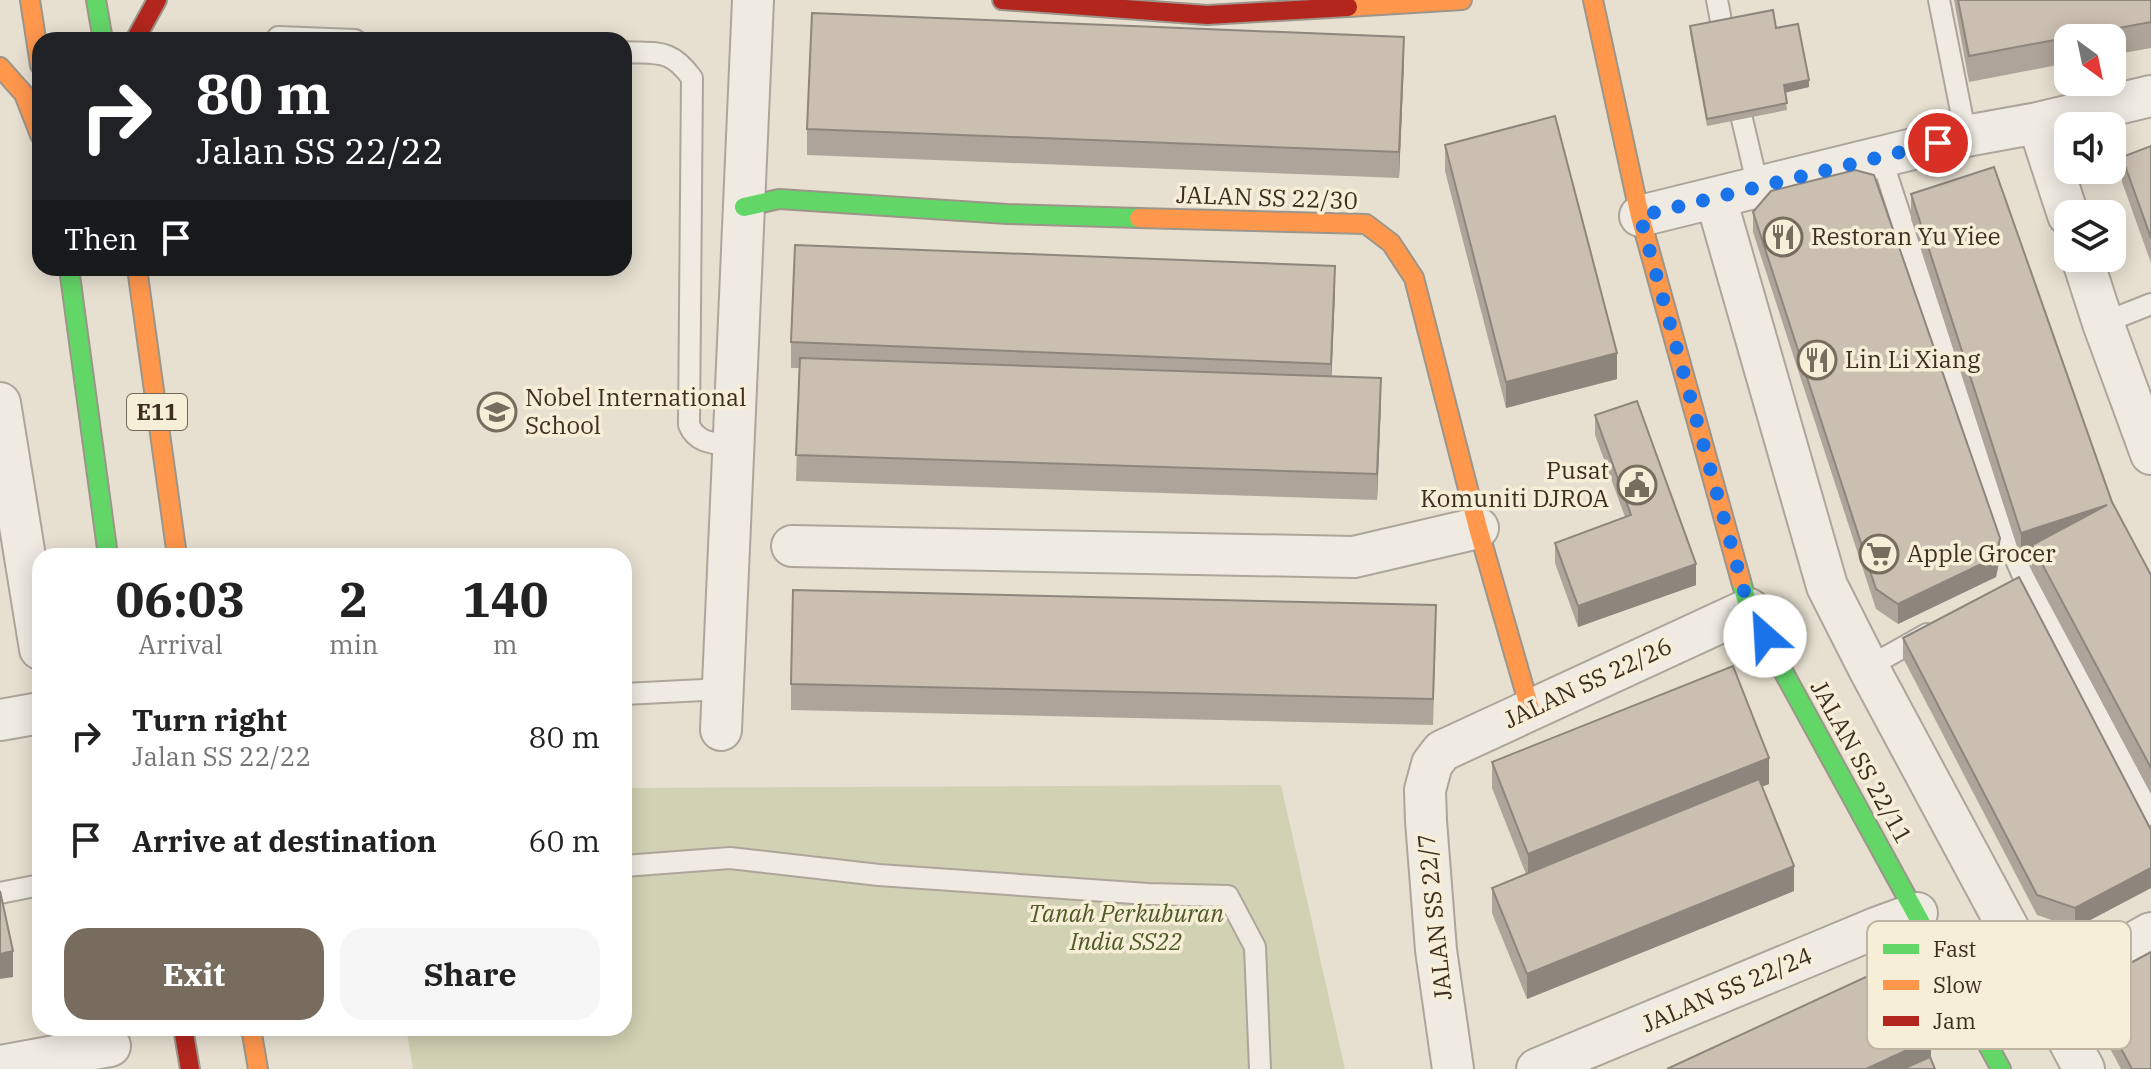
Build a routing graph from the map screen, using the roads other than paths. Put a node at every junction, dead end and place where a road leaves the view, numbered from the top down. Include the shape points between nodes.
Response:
1 (30, 0) edge
2 (96, 0) edge
3 (157, 0) edge
4 (753, 0) edge
5 (1002, 0) edge
6 (1462, 0) edge
7 (1593, 0) edge
8 (1717, 0) edge
9 (1939, 0) edge
10 (1722, 26) edge
11 (35, 32) edge
12 (102, 32) edge
13 (139, 32) edge
14 (632, 52) edge
15 (0, 67) edge
16 (2151, 96) edge
17 (32, 114) edge
18 (1742, 119) edge
19 (2038, 123) junction
20 (1966, 136) junction
21 (1881, 157) junction
22 (1758, 187) junction
23 (1716, 199) junction
24 (2063, 200) edge
25 (744, 207) junction
26 (1640, 216) junction
27 (2087, 272) edge
28 (70, 276) edge
29 (138, 276) edge
30 (2151, 304) edge
31 (2103, 323) junction
32 (0, 403) edge
33 (734, 446) junction
34 (2151, 454) edge
35 (1478, 528) junction
36 (792, 546) dead end
37 (107, 548) edge
38 (176, 548) edge
39 (32, 600) edge
40 (1749, 609) junction
41 (1946, 623) edge
42 (1868, 667) junction
43 (723, 689) junction
44 (632, 694) edge
45 (1530, 709) junction
46 (32, 714) edge
47 (0, 720) edge
48 (721, 730) dead end
49 (1432, 764) joint
50 (2151, 815) edge
51 (632, 865) edge
52 (32, 887) edge
53 (0, 893) edge
54 (1917, 913) junction
55 (1895, 921) edge
56 (1921, 921) edge
57 (2004, 921) edge
58 (1867, 932) edge
59 (2151, 933) edge
60 (2131, 944) edge
61 (184, 1036) edge
62 (252, 1036) edge
63 (111, 1048) edge
64 (1991, 1049) edge
65 (2073, 1049) edge
66 (0, 1066) edge
67 (190, 1069) edge
68 (258, 1069) edge
69 (1260, 1069) edge
70 (1453, 1069) edge
71 (1537, 1069) edge
72 (2001, 1069) edge
73 (2084, 1069) edge

1 - 11 main road
2 - 12 main road
3 - 13 main road
4 - 25 street
5 - 6 main road via 1207,15
7 - 26 main road, JALAN SS 22/11
8 - 10 lane
9 - 20 lane
14 - 33 lane via 666,54 692,78 689,425 702,441
15 - 17 main road via 24,94
16 - 19 street
18 - 22 lane
19 - 20 street
19 - 24 street
20 - 21 street
21 - 22 street
21 - 50 lane via 2017,582
22 - 23 street
23 - 26 street
23 - 42 street via 1827,586
25 - 33 street
25 - 35 main road, JALAN SS 22/30 via 779,199 1007,214 1366,224 1391,243 1414,278
26 - 40 main road, JALAN SS 22/11
27 - 31 street
28 - 37 main road, E11
29 - 38 main road, E11
30 - 31 lane
31 - 34 street
32 - 39 street
33 - 43 street
35 - 36 street via 1354,557
35 - 45 main road, JALAN SS 22/30
40 - 45 street, JALAN SS 22/26
40 - 54 main road, JALAN SS 22/11
41 - 42 lane
42 - 57 street
43 - 44 lane
43 - 48 street
45 - 49 street, JALAN SS 22/26 via 1442,751
46 - 47 street
49 - 70 street, JALAN SS 22/7 via 1425,790 1426,821 1436,950
51 - 69 lane via 730,858 879,875 1228,896 1255,947
52 - 53 lane
54 - 55 street, JALAN SS 22/24
54 - 56 main road, JALAN SS 22/11
58 - 71 street, JALAN SS 22/24
59 - 60 street
61 - 67 main road
62 - 68 main road
63 - 66 street
64 - 72 main road, JALAN SS 22/11
65 - 73 street

